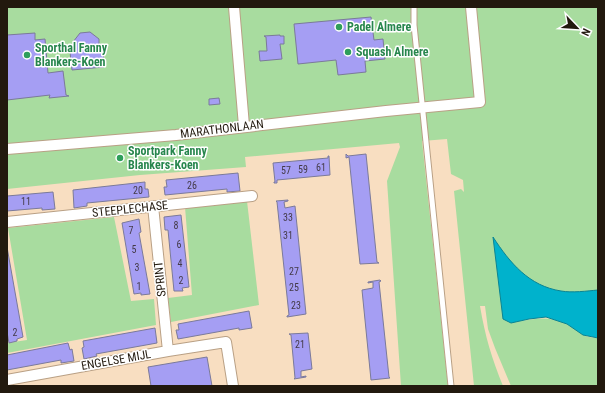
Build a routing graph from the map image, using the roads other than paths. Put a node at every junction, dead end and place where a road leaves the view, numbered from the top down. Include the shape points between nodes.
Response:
1 (234, 7) edge
2 (414, 7) edge
3 (471, 7) edge
4 (423, 109) junction
5 (244, 126) junction
6 (7, 149) edge
7 (252, 196) dead end
8 (153, 206) junction
9 (7, 222) edge
10 (168, 351) junction
11 (7, 380) edge
12 (233, 386) edge
13 (451, 386) edge

1 - 5 street
2 - 4 lane
3 - 4 street, MARATHONLAAN via 480,102
4 - 5 street, MARATHONLAAN
4 - 13 lane
5 - 6 street, MARATHONLAAN via 176,135
7 - 8 street, STEEPLECHASE
8 - 9 street, STEEPLECHASE
8 - 10 street, SPRINT
10 - 11 street, ENGELSE MIJL
10 - 12 street, ENGELSE MIJL via 226,342

